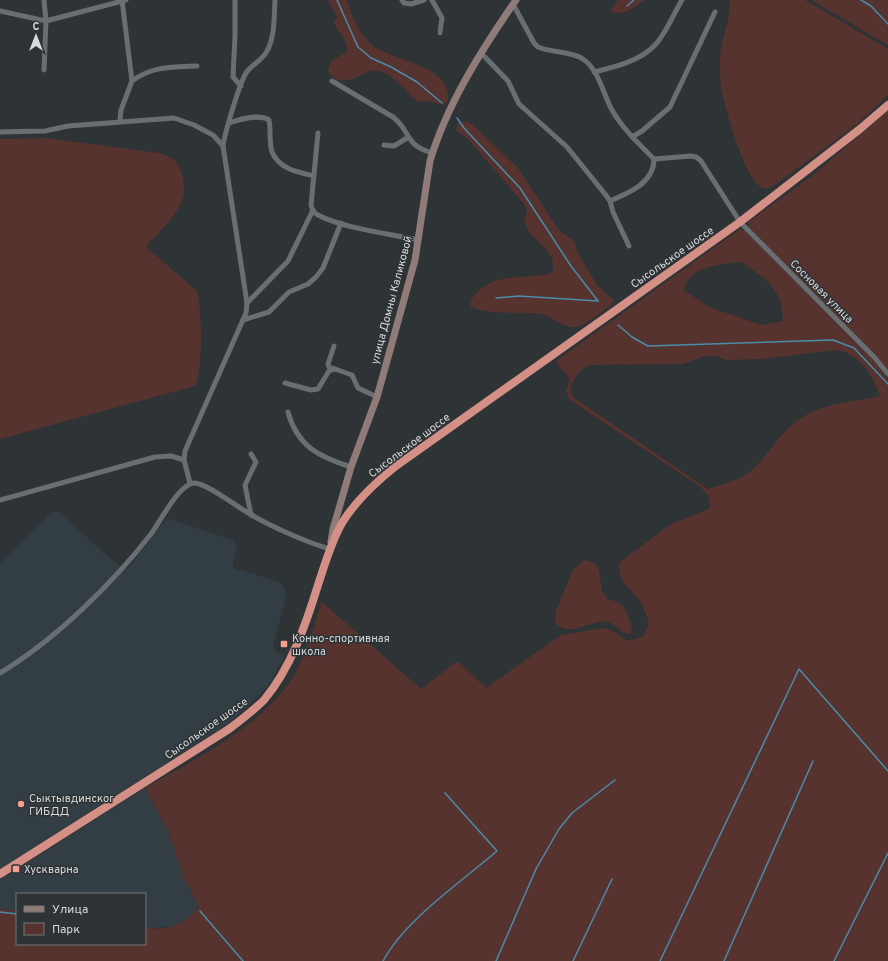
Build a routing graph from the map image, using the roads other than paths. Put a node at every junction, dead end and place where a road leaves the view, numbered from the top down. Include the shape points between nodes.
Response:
1 (44, 0) edge
2 (124, 0) edge
3 (235, 0) edge
4 (275, 0) edge
5 (402, 0) edge
6 (424, 0) edge
7 (432, 0) edge
8 (682, 0) edge
9 (514, 2) edge
10 (0, 11) edge
11 (715, 12) dead end
12 (46, 21) junction
13 (440, 32) dead end
14 (482, 54) junction
15 (197, 66) dead end
16 (44, 70) dead end
17 (594, 72) junction
18 (132, 80) junction
19 (332, 81) dead end
20 (240, 86) junction
21 (888, 105) edge
22 (120, 121) junction
23 (229, 123) junction
24 (0, 132) edge
25 (318, 132) dead end
26 (632, 137) junction
27 (408, 138) junction
28 (384, 145) dead end
29 (224, 146) junction
30 (432, 153) junction
31 (654, 159) junction
32 (314, 176) junction
33 (610, 201) junction
34 (312, 210) junction
35 (740, 222) junction
36 (340, 224) junction
37 (420, 240) junction
38 (629, 246) dead end
39 (247, 302) junction
40 (242, 320) junction
41 (334, 346) dead end
42 (335, 369) junction
43 (888, 374) edge
44 (285, 383) dead end
45 (377, 397) junction
46 (288, 412) dead end
47 (251, 454) dead end
48 (184, 460) junction
49 (351, 467) junction
50 (190, 483) junction
51 (0, 500) edge
52 (251, 515) junction
53 (330, 548) junction
54 (0, 672) edge
55 (0, 874) edge

1 - 12 street
2 - 12 street
2 - 18 street
3 - 20 street via 233,77
4 - 20 street via 268,50 262,59 250,68
5 - 6 street via 404,4 411,4
7 - 13 street via 442,18
8 - 17 street via 657,44 646,54 635,60
9 - 14 main road, улица Домны Каликовой
9 - 17 street via 538,47 582,58
10 - 12 street
11 - 26 street via 670,107
12 - 16 street
14 - 30 main road, улица Домны Каликовой via 465,83
14 - 33 street via 508,81 519,104 567,147
15 - 18 street via 150,70
17 - 26 street via 612,110
18 - 22 street via 121,110
19 - 27 street via 393,117
20 - 23 street
21 - 35 highway, Сысольское шоссе
22 - 24 street via 44,131
22 - 29 street via 174,118 213,135
23 - 29 street via 224,133
23 - 32 street via 248,118 266,118 269,120 272,151 280,163 289,169
25 - 32 street
26 - 31 street
27 - 28 street via 394,146
27 - 30 street via 416,146
29 - 39 street
30 - 37 main road, улица Домны Каликовой
31 - 33 street via 649,176 640,186
31 - 35 street, Сосновая улица via 696,157 701,160
32 - 34 street
33 - 38 street
34 - 36 street via 317,215
34 - 39 street via 288,261
35 - 43 street, Сосновая улица
35 - 53 highway, Сысольское шоссе via 396,466 367,492 350,512
36 - 37 street
36 - 40 street via 316,277 308,284 289,292 269,312
37 - 45 main road, улица Домны Каликовой
39 - 40 street
40 - 48 street via 185,451
41 - 42 street via 328,364
42 - 44 street via 329,371 318,389 311,390
42 - 45 street via 352,375 358,388
45 - 49 main road, улица Домны Каликовой
46 - 49 street via 296,434 302,442 326,458
47 - 52 street via 256,462 245,485
48 - 50 street
48 - 51 street via 171,456 155,457
49 - 53 main road, улица Домны Каликовой via 332,529
50 - 52 street via 201,484
50 - 54 street via 182,489 151,534 83,608 44,643
52 - 53 street
53 - 55 highway, Сысольское шоссе via 310,610 288,662 264,700 229,729

